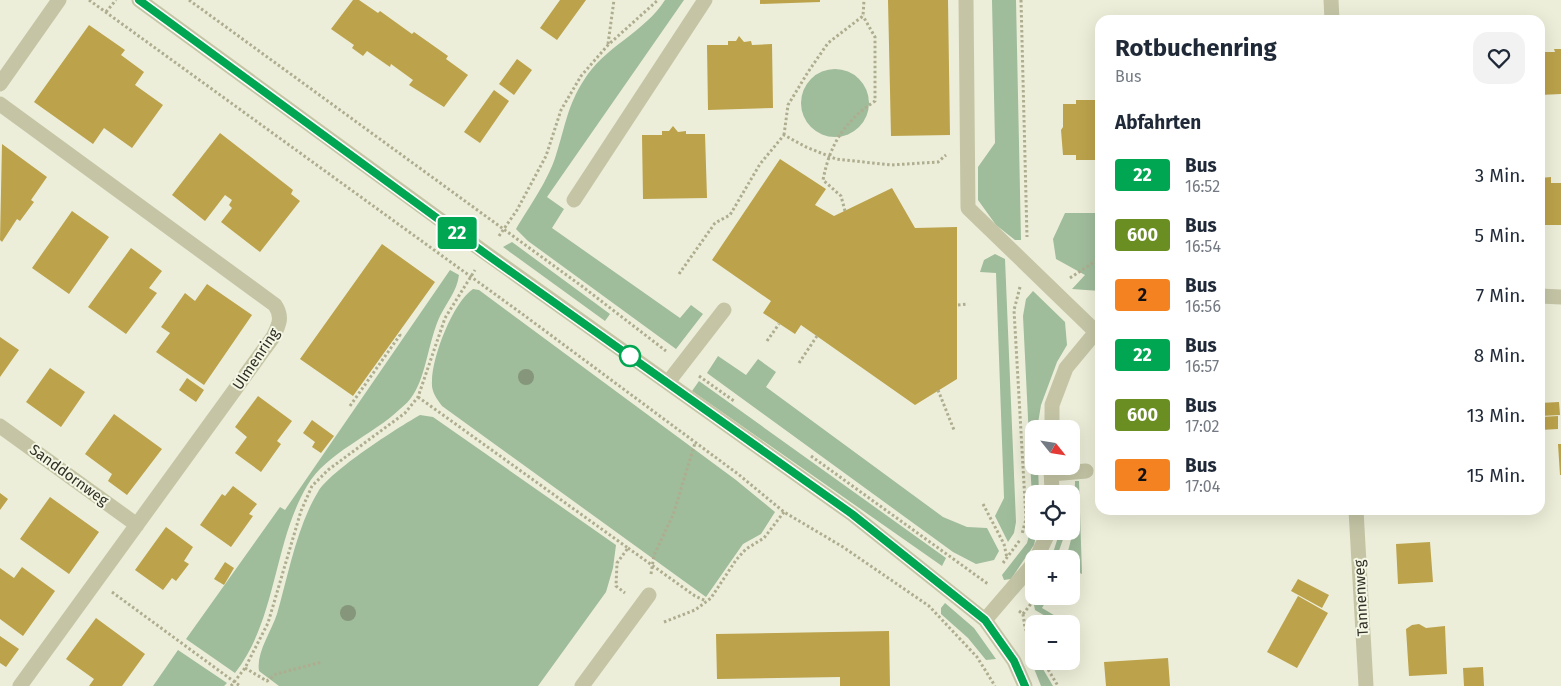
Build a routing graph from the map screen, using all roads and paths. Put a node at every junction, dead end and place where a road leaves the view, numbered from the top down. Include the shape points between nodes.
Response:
1 (59, 0) edge
2 (89, 0) edge
3 (116, 0) edge
4 (139, 0) edge
5 (189, 0) edge
6 (614, 0) edge
7 (658, 0) edge
8 (705, 0) edge
9 (864, 0) edge
10 (966, 0) edge
11 (1021, 0) edge
12 (1331, 0) edge
13 (106, 12) junction
14 (1332, 15) edge
15 (863, 16) junction
16 (608, 45) junction
17 (0, 84) edge
18 (0, 104) edge
19 (784, 135) junction
20 (967, 138) junction
21 (828, 156) junction
22 (574, 200) dead end
23 (845, 211) dead end
24 (503, 230) junction
25 (1095, 261) edge
26 (1026, 264) junction
27 (678, 274) dead end
28 (470, 277) junction
29 (1054, 292) junction
30 (1545, 296) edge
31 (1561, 297) edge
32 (968, 304) dead end
33 (958, 305) dead end
34 (724, 310) dead end
35 (779, 324) dead end
36 (1095, 326) edge
37 (398, 333) dead end
38 (1095, 333) edge
39 (817, 336) dead end
40 (768, 341) dead end
41 (799, 363) dead end
42 (683, 364) junction
43 (668, 382) junction
44 (938, 390) dead end
45 (418, 397) junction
46 (738, 404) dead end
47 (350, 406) dead end
48 (1052, 420) edge
49 (0, 426) edge
50 (954, 430) dead end
51 (695, 443) junction
52 (808, 454) dead end
53 (1080, 471) edge
54 (1086, 471) dead end
55 (984, 504) dead end
56 (784, 512) junction
57 (1356, 515) edge
58 (137, 525) junction
59 (628, 548) junction
60 (652, 564) junction
61 (1025, 574) edge
62 (97, 580) junction
63 (1004, 599) junction
64 (645, 600) junction
65 (707, 601) junction
66 (1030, 605) edge
67 (1023, 614) junction
68 (985, 620) junction
69 (664, 622) dead end
70 (1025, 628) edge
71 (322, 662) dead end
72 (246, 668) junction
73 (1048, 670) edge
74 (235, 681) junction
75 (20, 686) edge
76 (231, 686) edge
77 (240, 686) edge
78 (582, 686) edge
79 (995, 686) edge
80 (1025, 686) edge
81 (1058, 686) edge
82 (1366, 686) edge

1 - 17 street
2 - 13 path
3 - 13 path
4 - 43 street via 486,254
5 - 24 path
6 - 16 path
7 - 16 path
8 - 22 street
9 - 15 path
10 - 20 street
11 - 26 path
12 - 14 street
13 - 28 path
15 - 19 path via 828,43 808,72 788,105
15 - 21 path via 875,37 875,101 860,111 834,142
16 - 24 path via 580,76 561,110 546,156
18 - 58 street, Ulmenring via 275,305 280,312 280,323 273,337
19 - 21 path
19 - 27 path via 760,164 730,215 715,224
20 - 21 path via 938,162 891,165
20 - 26 street via 968,208
21 - 23 path via 823,180 841,196
24 - 42 path
25 - 29 path
26 - 29 street
26 - 55 path via 1014,310 1026,519 1021,538 1007,558 1004,544
28 - 45 path via 445,318
28 - 51 path
29 - 36 street
30 - 31 street
32 - 33 path
34 - 42 street
35 - 40 path
37 - 47 path via 400,335
38 - 48 street via 1066,368 1052,406
39 - 41 path
42 - 43 street
42 - 46 path
43 - 68 street via 852,514
44 - 50 path
45 - 59 path
45 - 72 path via 405,413 328,470 312,486 301,511 268,623
49 - 58 street, Sanddornweg
51 - 56 path
51 - 60 path via 674,515
52 - 63 path via 960,562
53 - 54 street
56 - 65 path via 764,538 736,560
56 - 79 path via 843,547 929,606 977,657
57 - 82 street, Tannenweg
58 - 62 street, Ulmenring
59 - 60 path
59 - 64 path via 617,562 616,586
60 - 64 path
60 - 65 path via 695,596
61 - 63 street
62 - 74 path
62 - 75 street, Ulmenring
63 - 67 path
63 - 68 street
64 - 78 street
65 - 69 path via 695,610
66 - 67 path
67 - 70 path
68 - 80 street via 1014,661
71 - 72 path via 276,674 267,681
72 - 74 path
73 - 81 path
74 - 76 path
74 - 77 path

